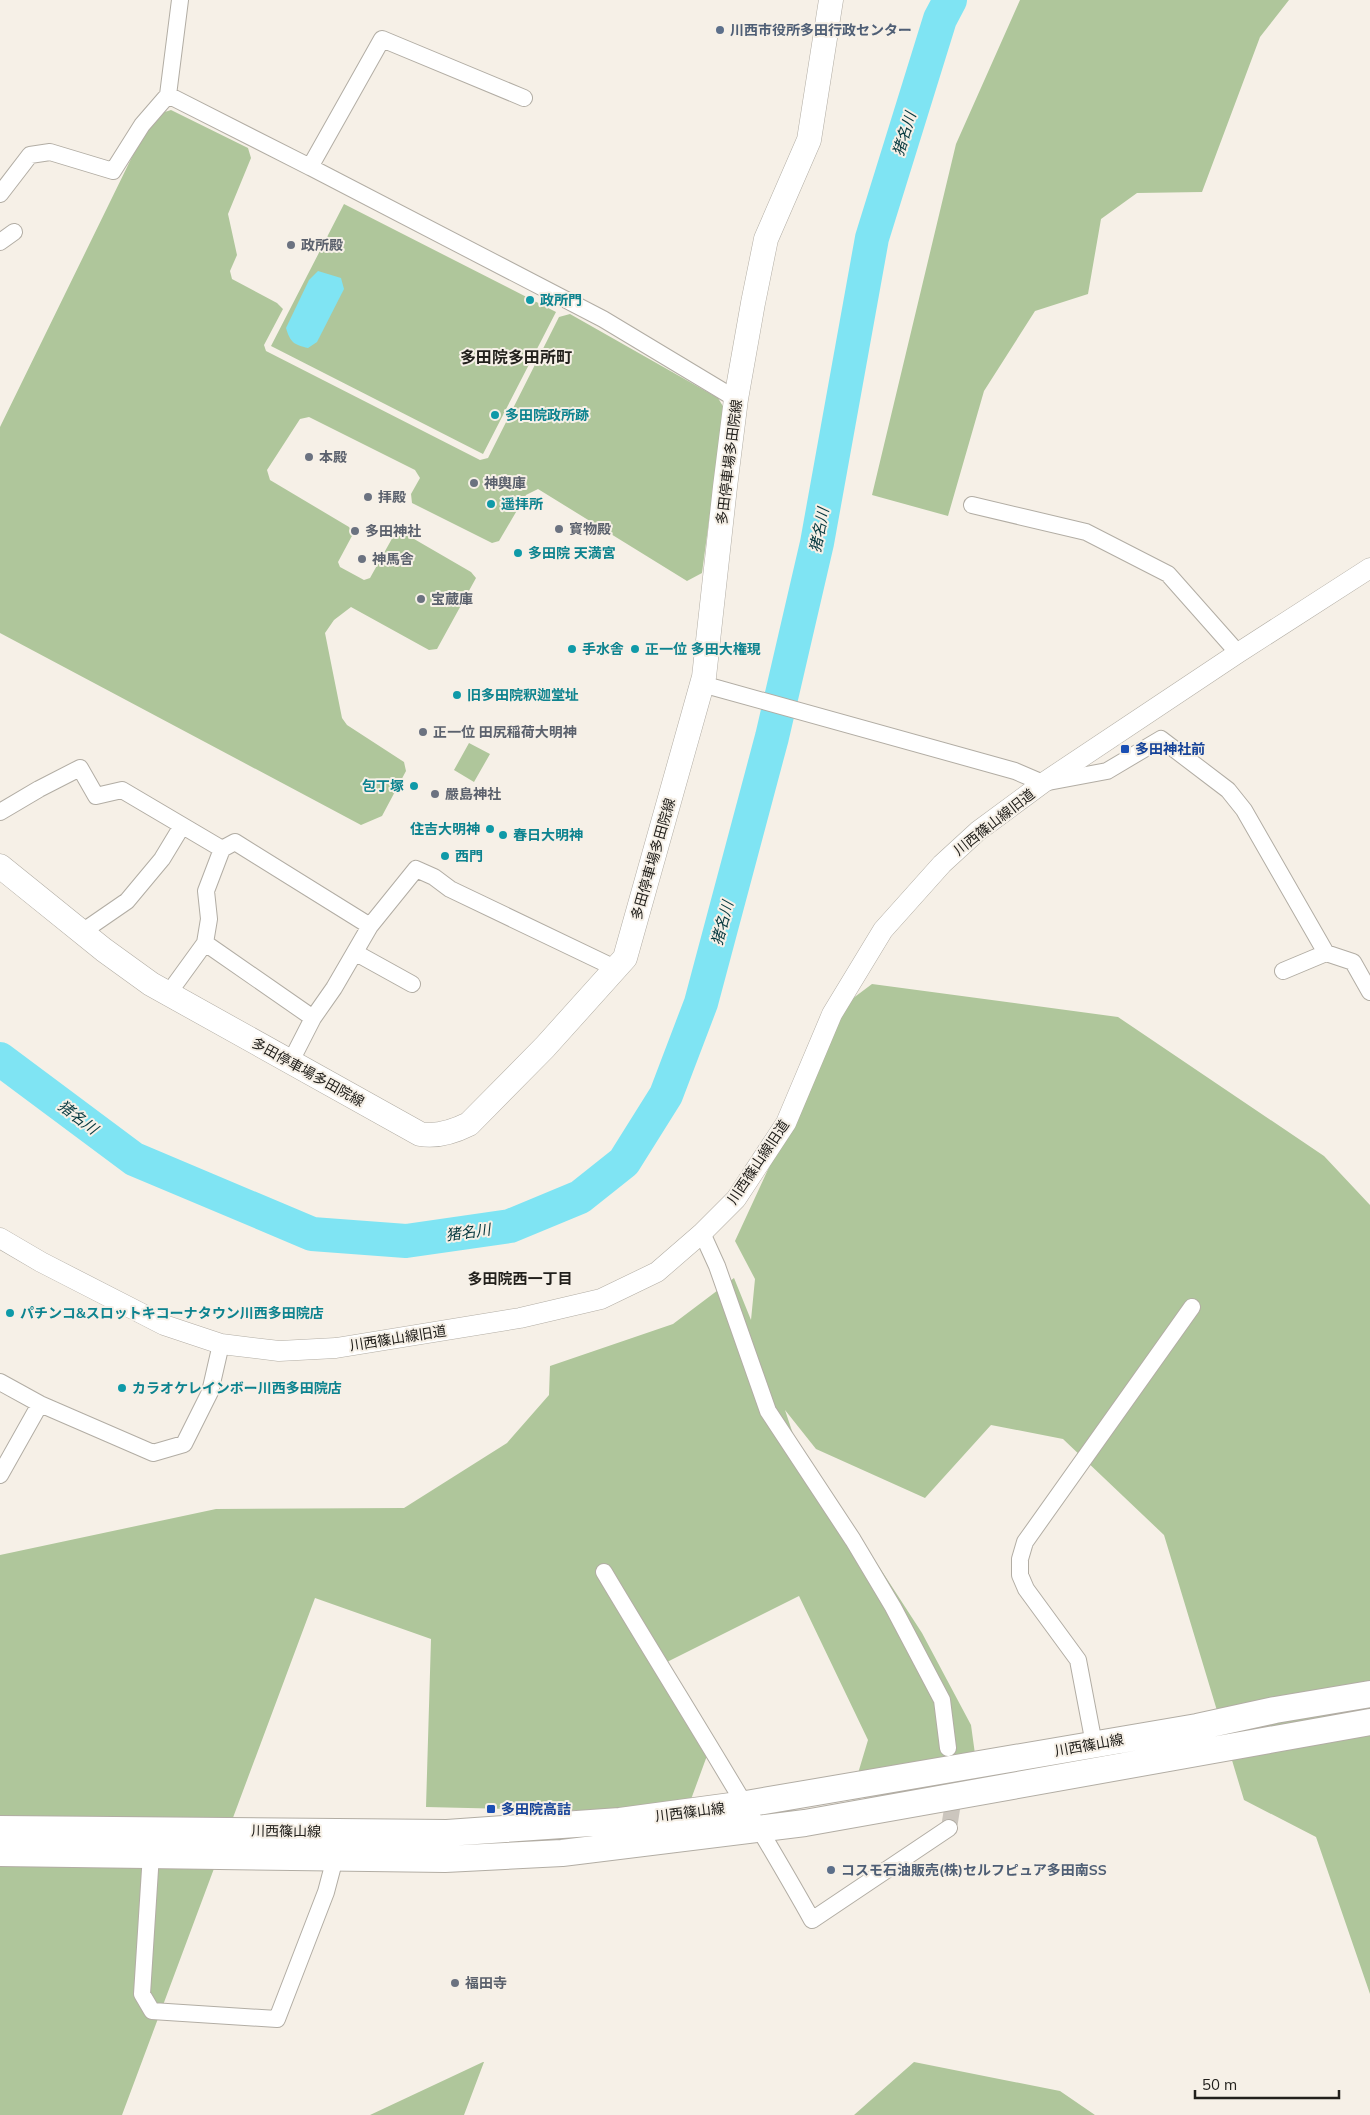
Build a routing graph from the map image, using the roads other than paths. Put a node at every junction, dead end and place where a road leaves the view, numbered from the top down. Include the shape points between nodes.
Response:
1 (180, 0) edge
2 (831, 0) edge
3 (168, 95) junction
4 (524, 98) dead end
5 (310, 167) junction
6 (0, 194) edge
7 (14, 232) dead end
8 (0, 242) edge
9 (736, 399) junction
10 (972, 505) dead end
11 (1370, 568) edge
12 (1238, 652) junction
13 (702, 684) junction
14 (1043, 783) junction
15 (0, 812) edge
16 (182, 826) junction
17 (222, 849) junction
18 (0, 866) edge
19 (370, 926) junction
20 (82, 932) junction
21 (205, 943) junction
22 (1326, 952) junction
23 (356, 953) junction
24 (616, 969) junction
25 (1283, 971) dead end
26 (1365, 973) edge
27 (412, 984) dead end
28 (1370, 992) edge
29 (168, 994) junction
30 (313, 1018) junction
31 (290, 1063) junction
32 (702, 1233) junction
33 (0, 1238) edge
34 (1192, 1307) dead end
35 (222, 1344) junction
36 (0, 1382) edge
37 (40, 1404) junction
38 (0, 1475) edge
39 (604, 1572) dead end
40 (1370, 1694) edge
41 (1370, 1722) edge
42 (1094, 1744) junction
43 (948, 1748) tunnel mouth
44 (746, 1804) junction
45 (0, 1828) edge
46 (949, 1828) dead end
47 (762, 1830) junction
48 (0, 1853) edge
49 (151, 1854) junction
50 (335, 1858) junction

1 - 3 street
2 - 9 main road, 多田停車場多田院線 via 809,140 766,239
3 - 5 street
3 - 6 street via 142,125 113,171 50,152 30,155
4 - 5 street via 382,39
5 - 9 street via 603,320
7 - 8 street
9 - 13 main road, 多田停車場多田院線
10 - 12 street via 1086,532 1168,574
11 - 12 street, 川西篠山線旧道
12 - 14 street, 川西篠山線旧道
13 - 14 street via 1015,771
13 - 24 main road, 多田停車場多田院線 via 625,958
14 - 22 street via 1107,771 1161,740 1228,790 1244,810
14 - 32 street, 川西篠山線旧道 via 978,830 883,930 832,1014 786,1123 736,1199
15 - 16 street via 80,768 96,796 122,790
16 - 17 street
16 - 20 street via 162,859 127,901
17 - 19 street via 235,842
17 - 21 street via 206,891 209,919
18 - 20 main road, 多田停車場多田院線
19 - 23 street
19 - 24 street via 416,868 450,889
20 - 29 main road, 多田停車場多田院線
21 - 29 street
21 - 30 street
22 - 25 street
22 - 26 street via 1352,962
23 - 27 street
23 - 30 street
24 - 31 main road, 多田停車場多田院線 via 469,1124 458,1129 429,1136 420,1134
26 - 28 street
29 - 31 main road, 多田停車場多田院線
30 - 31 street
32 - 35 street, 川西篠山線旧道 via 657,1272 601,1299 520,1318 336,1348 280,1351
32 - 43 street via 717,1266 768,1411 893,1607 942,1700
33 - 35 street, 川西篠山線旧道 via 164,1325
34 - 42 street via 1026,1542 1020,1559 1020,1575 1026,1589 1078,1660
35 - 37 street via 210,1392 184,1444 153,1453
36 - 37 street
37 - 38 street
39 - 44 street
40 - 42 main road, 川西篠山線
41 - 47 main road, 川西篠山線
42 - 44 main road, 川西篠山線
44 - 45 main road, 川西篠山線 via 620,1821 447,1833
44 - 47 street
46 - 47 street via 812,1920
47 - 50 main road, 川西篠山線 via 562,1853 445,1859
48 - 49 main road, 川西篠山線
49 - 50 main road, 川西篠山線
49 - 50 street via 142,1994 152,2011 277,2019 326,1892

